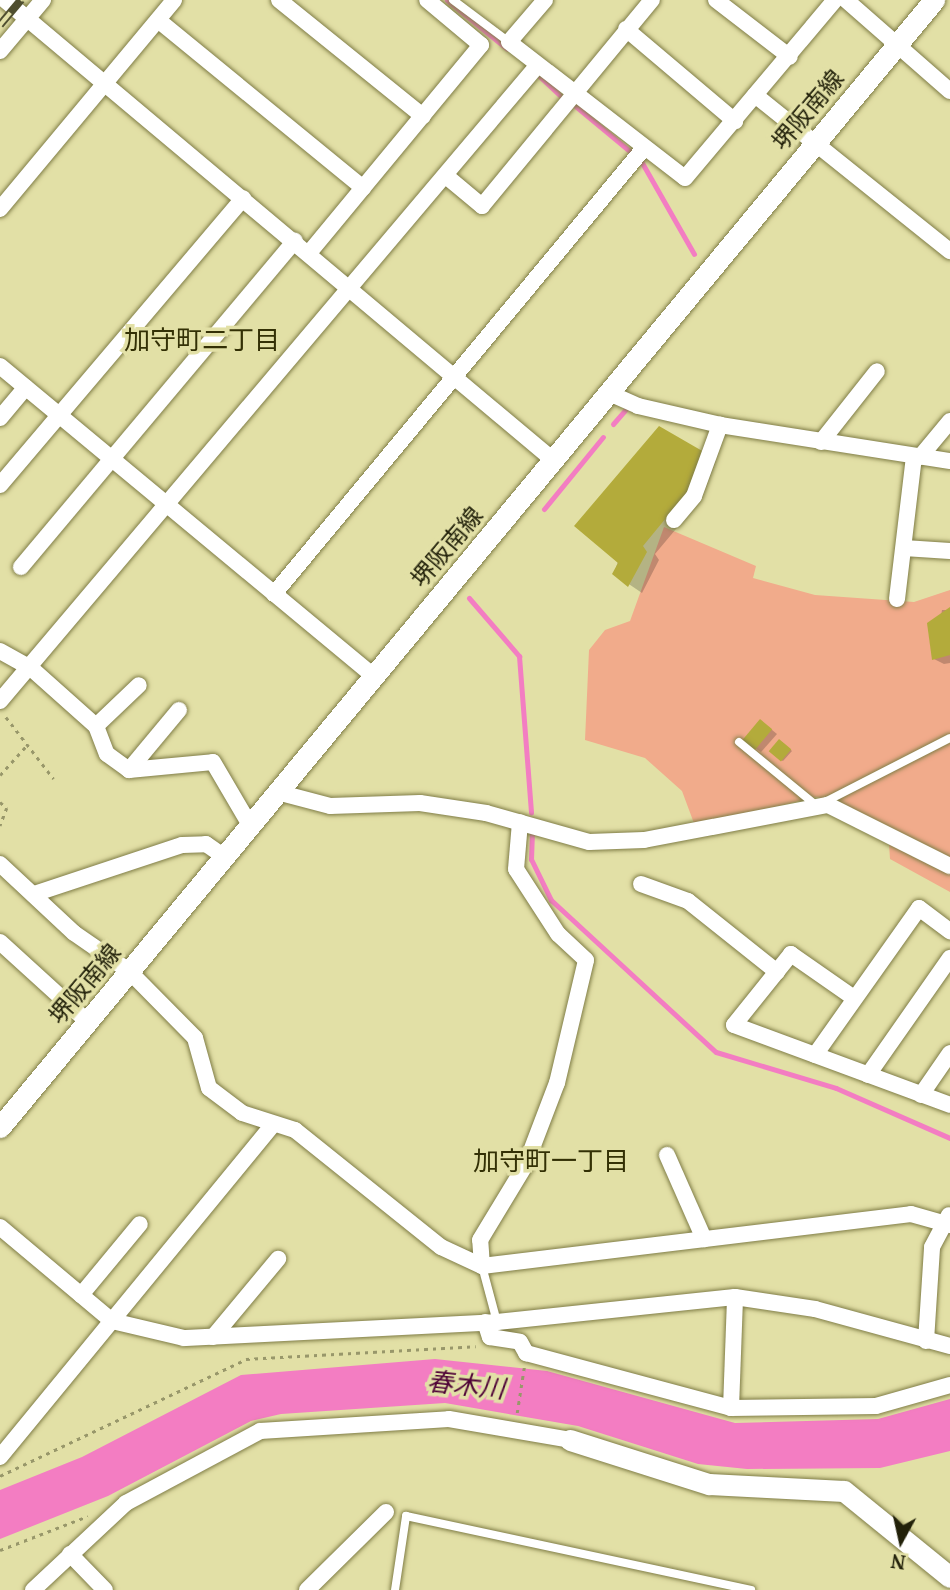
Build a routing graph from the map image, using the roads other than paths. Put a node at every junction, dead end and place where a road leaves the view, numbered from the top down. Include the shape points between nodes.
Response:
1 (5, 0) edge
2 (43, 0) edge
3 (174, 0) edge
4 (279, 0) edge
5 (427, 0) edge
6 (453, 0) edge
7 (545, 0) edge
8 (652, 0) edge
9 (716, 0) edge
10 (835, 0) edge
11 (846, 0) edge
12 (934, 0) edge
13 (27, 19) junction
14 (158, 20) junction
15 (626, 29) junction
16 (509, 42) junction
17 (898, 44) junction
18 (0, 51) edge
19 (790, 57) junction
20 (537, 66) junction
21 (104, 82) junction
22 (950, 91) edge
23 (570, 94) junction
24 (755, 95) junction
25 (422, 116) junction
26 (735, 121) junction
27 (815, 144) junction
28 (643, 148) junction
29 (446, 176) junction
30 (363, 188) junction
31 (243, 198) junction
32 (0, 209) edge
33 (295, 241) junction
34 (950, 251) edge
35 (309, 253) junction
36 (352, 289) junction
37 (0, 366) edge
38 (867, 375) dead end
39 (459, 377) junction
40 (26, 387) junction
41 (609, 393) junction
42 (59, 415) junction
43 (0, 418) edge
44 (950, 421) edge
45 (720, 425) junction
46 (821, 442) junction
47 (917, 457) junction
48 (115, 459) junction
49 (553, 460) junction
50 (950, 461) edge
51 (0, 485) edge
52 (172, 505) junction
53 (674, 520) dead end
54 (904, 548) junction
55 (950, 551) edge
56 (20, 567) dead end
57 (274, 594) junction
58 (897, 599) dead end
59 (0, 651) edge
60 (32, 669) junction
61 (374, 677) junction
62 (130, 689) dead end
63 (0, 701) edge
64 (179, 710) dead end
65 (96, 726) junction
66 (950, 738) edge
67 (739, 742) dead end
68 (129, 770) junction
69 (277, 792) junction
70 (817, 806) junction
71 (520, 822) junction
72 (250, 825) junction
73 (223, 856) junction
74 (0, 863) edge
75 (950, 866) edge
76 (641, 884) dead end
77 (37, 893) junction
78 (950, 931) edge
79 (0, 942) edge
80 (950, 958) edge
81 (129, 971) junction
82 (777, 972) junction
83 (854, 998) junction
84 (88, 1021) junction
85 (950, 1053) edge
86 (815, 1055) junction
87 (868, 1075) junction
88 (921, 1094) junction
89 (950, 1105) edge
90 (274, 1124) junction
91 (0, 1128) edge
92 (667, 1155) dead end
93 (949, 1220) edge
94 (140, 1224) dead end
95 (0, 1227) edge
96 (704, 1239) junction
97 (278, 1259) dead end
98 (482, 1266) junction
99 (81, 1296) junction
100 (735, 1297) junction
101 (112, 1321) junction
102 (491, 1322) junction
103 (214, 1337) junction
104 (926, 1341) junction
105 (950, 1346) edge
106 (950, 1385) edge
107 (731, 1408) junction
108 (569, 1440) joint
109 (0, 1457) edge
110 (386, 1512) dead end
111 (70, 1554) junction
112 (950, 1577) edge
113 (33, 1590) edge
114 (105, 1590) edge
115 (307, 1590) edge
116 (395, 1590) edge
117 (751, 1590) edge

1 - 13 street
2 - 13 street
3 - 14 street
4 - 25 street
5 - 25 street via 481,45
6 - 16 lane
7 - 16 street
8 - 15 street
9 - 19 street
10 - 19 street
11 - 17 street
12 - 17 main road, 堺阪南線
13 - 18 street
13 - 21 street
14 - 21 street
14 - 30 street
15 - 23 street
15 - 26 street
16 - 20 street
17 - 22 street
17 - 27 main road, 堺阪南線
19 - 24 street
20 - 23 street
20 - 29 street
21 - 31 street
21 - 32 street
23 - 28 street
23 - 29 street via 482,206
24 - 26 street
24 - 27 street
25 - 30 street
26 - 28 street via 685,178
27 - 34 street
27 - 41 main road, 堺阪南線
28 - 39 street
29 - 36 street
30 - 35 street
31 - 33 street
31 - 42 street
33 - 35 street
33 - 48 street
35 - 36 street
36 - 39 street
36 - 52 street
37 - 40 street
38 - 46 street
39 - 49 street
39 - 57 street
40 - 42 street
40 - 43 street
41 - 45 street via 638,406
41 - 49 main road, 堺阪南線
42 - 48 street
42 - 51 street
44 - 47 street
45 - 46 street
45 - 53 street via 694,496
46 - 47 street
47 - 50 street
47 - 54 street
48 - 52 street
48 - 56 street
49 - 61 main road, 堺阪南線
52 - 57 street
52 - 60 street
54 - 55 street
54 - 58 street
57 - 61 street
59 - 60 street
60 - 63 street
60 - 65 street
61 - 69 main road, 堺阪南線
62 - 65 street
64 - 68 street
65 - 68 street via 107,754
66 - 70 lane
67 - 70 lane
68 - 72 street via 213,762
69 - 71 street via 330,806 420,803
69 - 72 main road, 堺阪南線
70 - 71 street via 644,840 589,842
70 - 75 street via 839,809
71 - 98 street via 516,869 558,934 586,960 557,1083 526,1164 480,1240
72 - 73 main road, 堺阪南線
73 - 77 street via 206,844 182,845
73 - 81 main road, 堺阪南線
74 - 77 street
76 - 82 street via 688,901
77 - 81 street via 74,933
78 - 83 street via 919,908
79 - 84 street
80 - 87 street
81 - 84 main road, 堺阪南線
81 - 90 street via 195,1038 209,1088 242,1113
82 - 83 street via 792,954
82 - 86 street via 734,1025
83 - 86 street
84 - 91 main road, 堺阪南線
85 - 88 street
86 - 87 street
87 - 88 street
88 - 89 street
90 - 98 street via 295,1130 441,1247
90 - 101 street
92 - 96 street
93 - 96 street via 911,1214
93 - 104 street via 932,1247
94 - 99 street
95 - 99 street
96 - 98 street
97 - 103 street
98 - 102 lane
99 - 101 street
100 - 102 street
100 - 104 street via 815,1309
100 - 107 street
101 - 103 street via 143,1333
101 - 109 street
102 - 103 street
102 - 107 street via 490,1337 520,1342 526,1353
104 - 105 street
106 - 107 street via 876,1406
108 - 111 street via 449,1419 280,1427 243,1439 112,1513
108 - 112 main road via 709,1484 844,1490
110 - 115 street
111 - 113 street
111 - 114 street
116 - 117 lane via 406,1516

